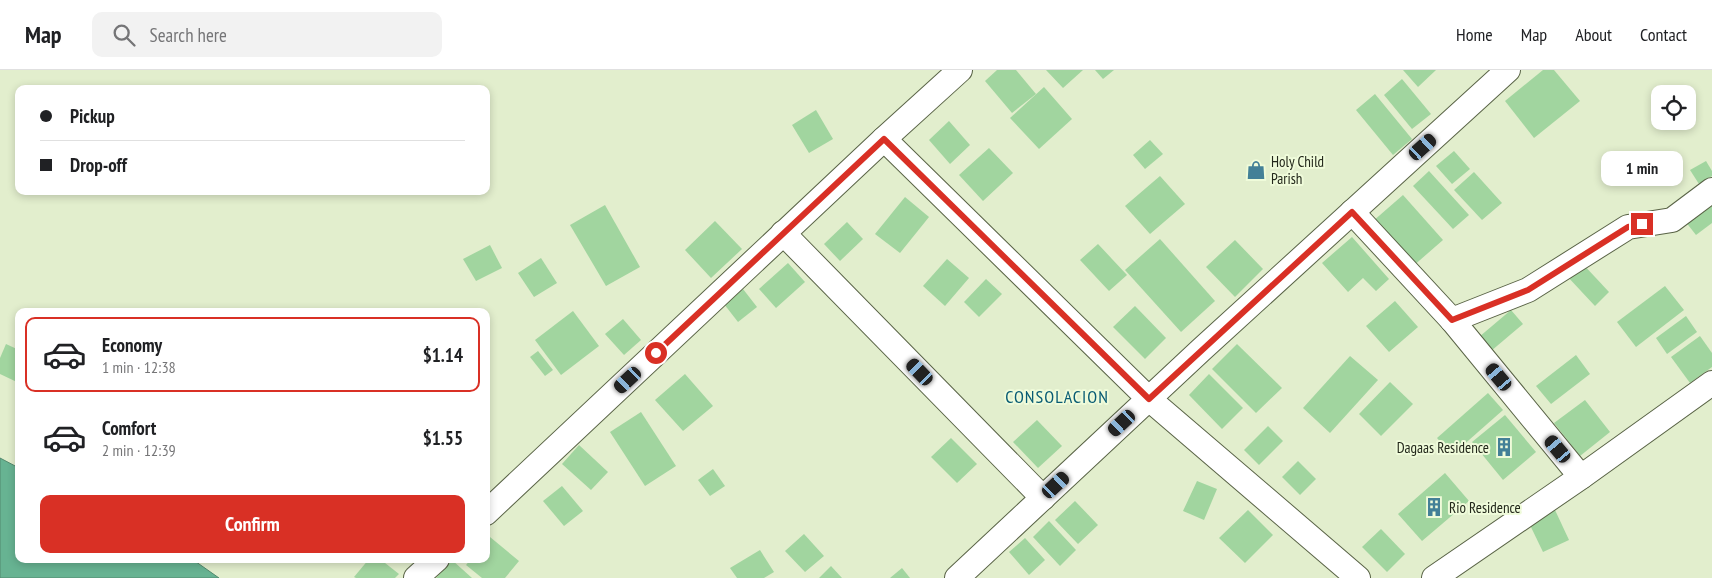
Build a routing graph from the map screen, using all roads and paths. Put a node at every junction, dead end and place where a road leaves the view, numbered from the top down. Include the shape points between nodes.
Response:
1 (960, 70) edge
2 (1508, 70) edge
3 (884, 139) junction
4 (1712, 190) edge
5 (1352, 212) junction
6 (783, 233) junction
7 (1452, 320) junction
8 (1712, 383) edge
9 (1149, 399) junction
10 (1581, 477) junction
11 (1043, 498) junction
12 (490, 509) edge
13 (433, 563) edge
14 (416, 578) edge
15 (957, 578) edge
16 (1358, 578) edge
17 (1434, 578) edge

1 - 3 street
2 - 5 street
3 - 6 street
3 - 9 street
4 - 7 street via 1672,220 1628,227 1528,290
5 - 7 street
5 - 9 street
6 - 11 street
6 - 12 street
7 - 10 street
8 - 10 street
9 - 11 street
9 - 16 street
10 - 17 street
11 - 15 street
13 - 14 street

